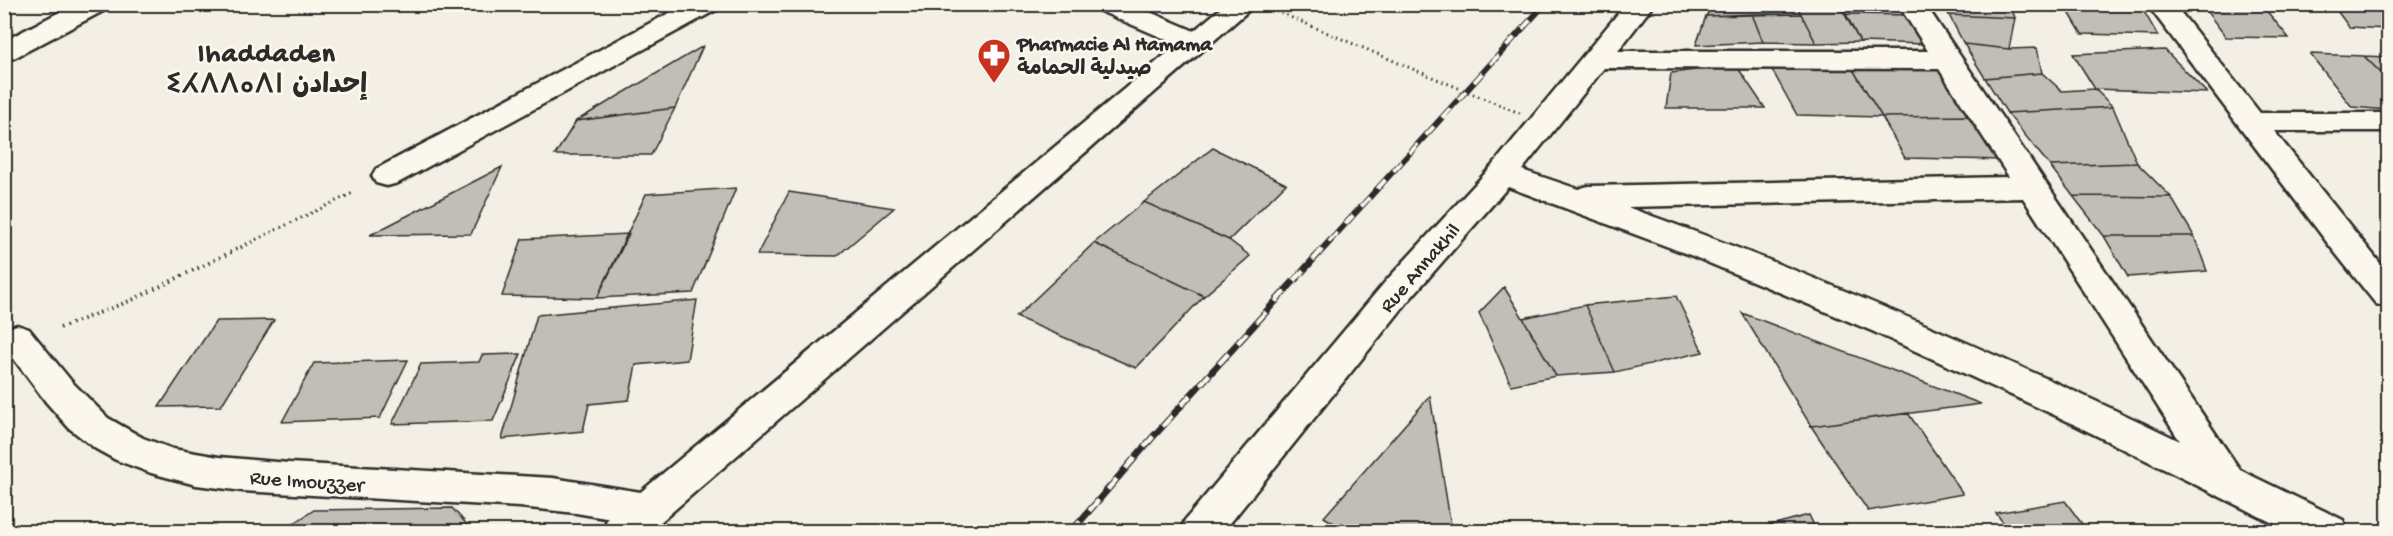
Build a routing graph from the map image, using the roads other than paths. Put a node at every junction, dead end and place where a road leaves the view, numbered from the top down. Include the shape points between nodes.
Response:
1 (707, 4) edge
2 (1107, 4) edge
3 (1641, 4) edge
4 (1911, 4) edge
5 (2160, 4) edge
6 (90, 6) edge
7 (1256, 7) edge
8 (1196, 42) junction
9 (4, 52) edge
10 (1599, 59) junction
11 (1947, 60) junction
12 (2251, 122) junction
13 (2388, 122) edge
14 (1502, 174) junction
15 (387, 176) road end
16 (2034, 187) junction
17 (1568, 197) junction
18 (2388, 295) edge
19 (17, 338) road end
20 (2226, 480) junction
21 (634, 520) edge
22 (1199, 531) edge
23 (2329, 531) edge

1 - 15 street
2 - 8 street
3 - 10 street, Rue Annakhil
4 - 11 street
5 - 12 street
6 - 9 street
7 - 8 street
8 - 21 street
10 - 11 street
10 - 14 street, Rue Annakhil
11 - 16 street
12 - 13 street
12 - 18 street
14 - 17 street
14 - 22 street, Rue Annakhil via 1397,291
16 - 17 street
16 - 20 street
17 - 20 street via 1673,235 1941,345
19 - 21 street, Rue Imouzzer via 74,409 107,437 140,455 182,467 244,476 553,494
20 - 23 street

